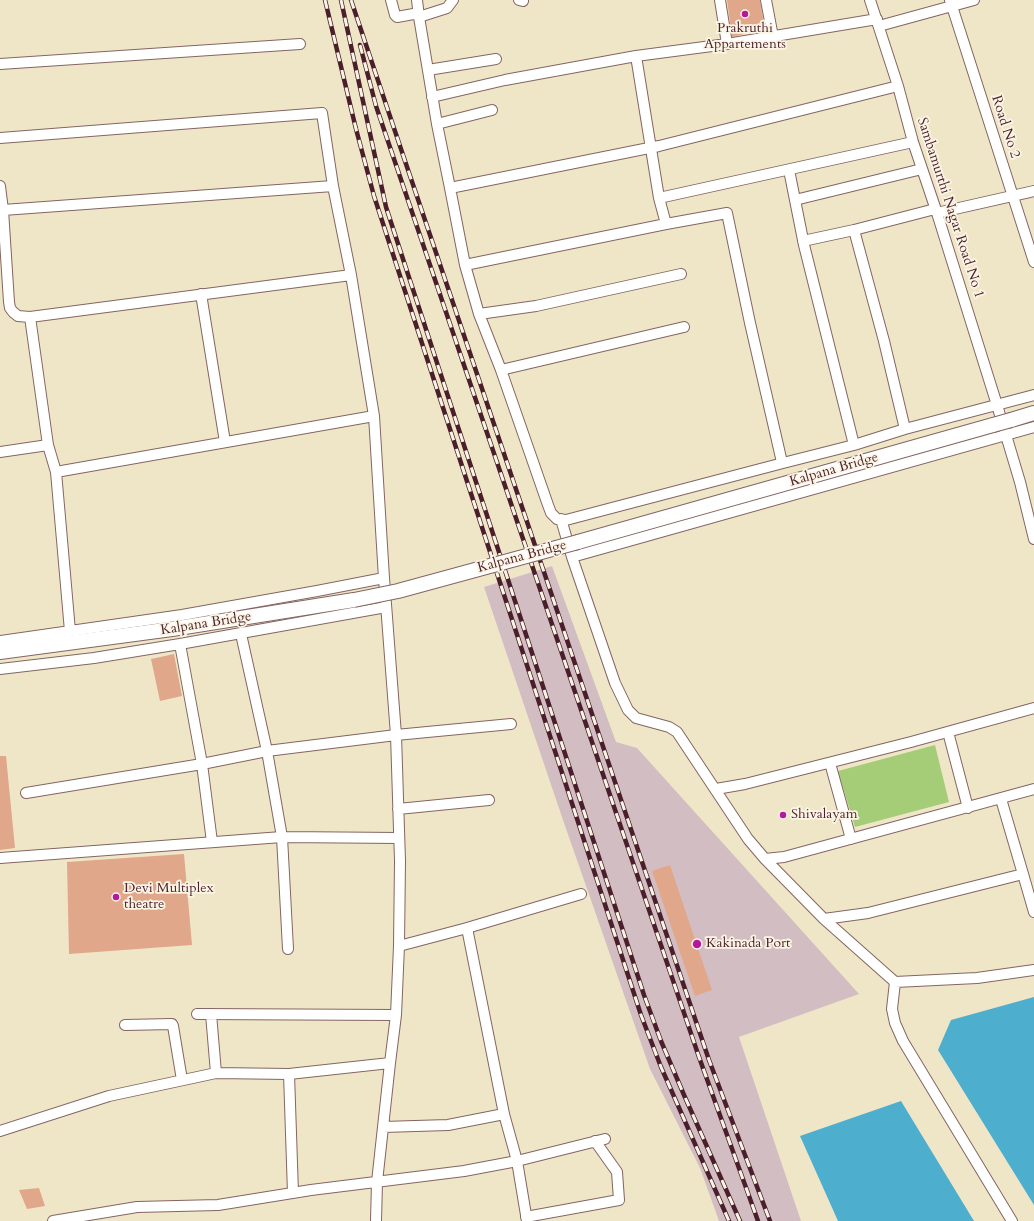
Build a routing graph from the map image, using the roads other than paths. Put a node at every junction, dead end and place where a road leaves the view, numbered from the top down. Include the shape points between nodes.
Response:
1 (391, 0) edge
2 (417, 0) edge
3 (453, 0) edge
4 (720, 0) edge
5 (766, 0) edge
6 (870, 0) edge
7 (974, 0) edge
8 (951, 3) edge
9 (419, 15) junction
10 (878, 22) junction
11 (773, 37) junction
12 (300, 44) dead end
13 (727, 44) junction
14 (636, 56) junction
15 (496, 59) dead end
16 (0, 64) edge
17 (428, 70) junction
18 (898, 86) junction
19 (432, 97) junction
20 (492, 110) dead end
21 (437, 124) junction
22 (0, 138) edge
23 (913, 142) junction
24 (651, 148) junction
25 (922, 169) junction
26 (789, 170) junction
27 (0, 186) edge
28 (333, 186) junction
29 (450, 188) junction
30 (1034, 191) edge
31 (1013, 196) junction
32 (659, 198) junction
33 (795, 200) junction
34 (2, 210) junction
35 (936, 211) junction
36 (666, 224) junction
37 (854, 230) junction
38 (803, 241) junction
39 (1034, 262) edge
40 (465, 264) junction
41 (681, 274) dead end
42 (351, 275) junction
43 (200, 294) junction
44 (5, 308) edge
45 (479, 314) junction
46 (30, 317) junction
47 (684, 327) dead end
48 (501, 370) junction
49 (1034, 395) edge
50 (997, 404) junction
51 (1034, 413) edge
52 (374, 416) junction
53 (1034, 426) edge
54 (905, 429) junction
55 (1006, 434) junction
56 (225, 442) junction
57 (48, 445) junction
58 (854, 445) junction
59 (0, 452) edge
60 (783, 463) junction
61 (56, 472) junction
62 (561, 520) junction
63 (1034, 539) edge
64 (572, 557) junction
65 (384, 578) junction
66 (386, 607) junction
67 (70, 631) junction
68 (240, 634) junction
69 (0, 641) edge
70 (180, 644) junction
71 (0, 652) edge
72 (0, 669) edge
73 (1034, 708) edge
74 (511, 724) dead end
75 (948, 732) junction
76 (396, 735) junction
77 (267, 751) junction
78 (830, 763) junction
79 (202, 764) junction
80 (716, 789) junction
81 (1034, 790) edge
82 (26, 792) dead end
83 (1001, 798) junction
84 (489, 800) dead end
85 (968, 808) junction
86 (398, 809) junction
87 (282, 836) junction
88 (399, 838) junction
89 (851, 839) junction
90 (212, 842) junction
91 (0, 858) edge
92 (765, 859) junction
93 (1023, 874) junction
94 (581, 894) dead end
95 (1034, 912) edge
96 (824, 919) junction
97 (467, 928) junction
98 (399, 946) junction
99 (288, 949) dead end
100 (1034, 970) edge
101 (895, 982) junction
102 (197, 1014) dead end
103 (211, 1014) junction
104 (396, 1015) junction
105 (125, 1024) dead end
106 (390, 1063) junction
107 (216, 1073) junction
108 (289, 1074) junction
109 (182, 1080) junction
110 (504, 1114) junction
111 (383, 1127) junction
112 (0, 1131) edge
113 (605, 1139) dead end
114 (595, 1141) junction
115 (517, 1162) junction
116 (377, 1182) junction
117 (293, 1193) junction
118 (527, 1219) edge
119 (53, 1221) edge
120 (376, 1221) edge
121 (1012, 1221) edge

1 - 9 street via 397,17
2 - 9 street
3 - 9 street via 447,8
4 - 13 street
5 - 11 street
6 - 10 street, Sambamurthi Nagar Road No 1
7 - 8 street
8 - 10 street
8 - 31 street, Road No 2
9 - 17 street
10 - 11 street
10 - 18 street, Sambamurthi Nagar Road No 1
11 - 13 street
12 - 16 street
13 - 14 street
14 - 19 street via 505,80
14 - 24 street
15 - 17 street
17 - 19 street
18 - 23 street, Sambamurthi Nagar Road No 1
18 - 24 street
19 - 21 street
20 - 21 street
21 - 29 street
22 - 28 street via 322,113
23 - 25 street, Sambamurthi Nagar Road No 1
23 - 26 street
24 - 29 street
24 - 32 street
25 - 33 street
25 - 35 street, Sambamurthi Nagar Road No 1
26 - 32 street
26 - 33 street
27 - 34 street
28 - 34 street
28 - 42 street
29 - 40 street
30 - 31 street
31 - 35 street
31 - 39 street, Road No 2
32 - 36 street
33 - 38 street
34 - 44 street via 8,294
35 - 37 street
35 - 50 street, Sambamurthi Nagar Road No 1
36 - 40 street
36 - 60 street via 727,213
37 - 38 street
37 - 54 street
38 - 58 street
40 - 45 street
41 - 45 street via 536,306
42 - 43 street
42 - 52 street
43 - 46 street
43 - 56 street
44 - 46 street via 18,316
45 - 48 street
46 - 57 street
47 - 48 street
48 - 62 street via 551,513
49 - 50 street
50 - 54 street
50 - 55 street, Sambamurthi Nagar Road No 1
51 - 71 main road, Kalpana Bridge, bridge via 398,591 172,629
52 - 56 street
52 - 65 street
53 - 55 street
54 - 58 street
55 - 63 street, Sambamurthi Nagar Road No 1
55 - 64 street
56 - 61 street
57 - 59 street
57 - 61 street
58 - 60 street
60 - 62 street via 573,519
61 - 67 street
62 - 64 street
64 - 80 street via 615,683 628,710 636,718 669,727 677,732
65 - 66 street
65 - 67 street via 182,615
66 - 68 street
66 - 76 street
67 - 69 street
68 - 70 street
68 - 77 street
70 - 72 street via 94,658
70 - 79 street
73 - 75 street
74 - 76 street
75 - 78 street
75 - 85 street
76 - 77 street
76 - 86 street
77 - 79 street
77 - 87 street
78 - 80 street
78 - 89 street
79 - 82 street
79 - 90 street
80 - 92 street via 748,839
81 - 83 street
83 - 85 street
83 - 93 street
84 - 86 street
85 - 89 street
86 - 88 street
87 - 88 street
87 - 90 street
87 - 99 street
88 - 98 street
89 - 92 street via 784,857
90 - 91 street
92 - 96 street
93 - 95 street
93 - 96 street via 868,913
94 - 97 street
96 - 101 street
97 - 98 street
97 - 110 street
98 - 104 street
100 - 101 street via 976,978
101 - 121 street via 892,1009 903,1040
102 - 103 street
103 - 104 street
103 - 107 street
104 - 106 street
105 - 109 street via 172,1024
106 - 108 street
106 - 111 street
107 - 108 street
107 - 109 street
108 - 117 street
109 - 112 street via 110,1096
110 - 111 street via 448,1125
110 - 115 street
111 - 116 street
113 - 114 street
114 - 115 street
114 - 118 street via 617,1172 619,1200
115 - 116 street
115 - 118 street
116 - 117 street
116 - 120 street
117 - 119 street via 218,1205 137,1207

